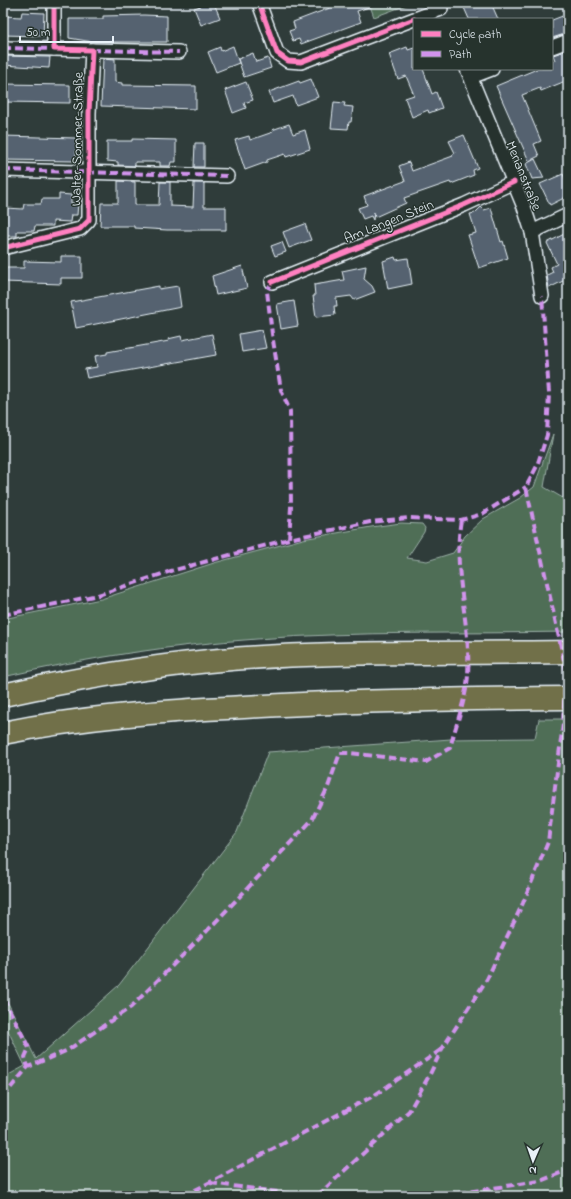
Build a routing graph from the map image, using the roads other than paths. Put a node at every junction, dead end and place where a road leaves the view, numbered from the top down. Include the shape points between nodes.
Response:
1 (54, 3) edge
2 (259, 3) edge
3 (442, 10) edge
4 (417, 18) edge
5 (413, 19) edge
6 (568, 40) edge
7 (553, 46) edge
8 (3, 48) edge
9 (54, 49) junction
10 (92, 50) junction
11 (179, 52) dead end
12 (486, 70) edge
13 (469, 73) edge
14 (3, 170) edge
15 (89, 172) junction
16 (227, 176) dead end
17 (514, 182) junction
18 (568, 215) edge
19 (532, 232) junction
20 (3, 248) edge
21 (272, 282) dead end
22 (542, 296) dead end
23 (568, 652) edge
24 (3, 695) edge
25 (568, 698) edge
26 (3, 732) edge

1 - 9 street
2 - 5 street via 277,53 288,61 301,62
3 - 4 street
6 - 7 street
8 - 9 street
9 - 10 street
10 - 11 street
10 - 15 street, Walter-Sommer-Straße
12 - 13 street
13 - 17 street, Merianstraße
14 - 15 street, Walter-Sommer-Straße
15 - 16 street, Walter-Sommer-Straße
15 - 20 street, Walter-Sommer-Straße via 89,220 80,229
17 - 19 street, Merianstraße
17 - 21 street, Am Langen Stein via 464,205
18 - 19 street
19 - 22 street, Merianstraße
23 - 24 highway via 297,656 210,661 103,674
25 - 26 highway via 303,704 130,715

